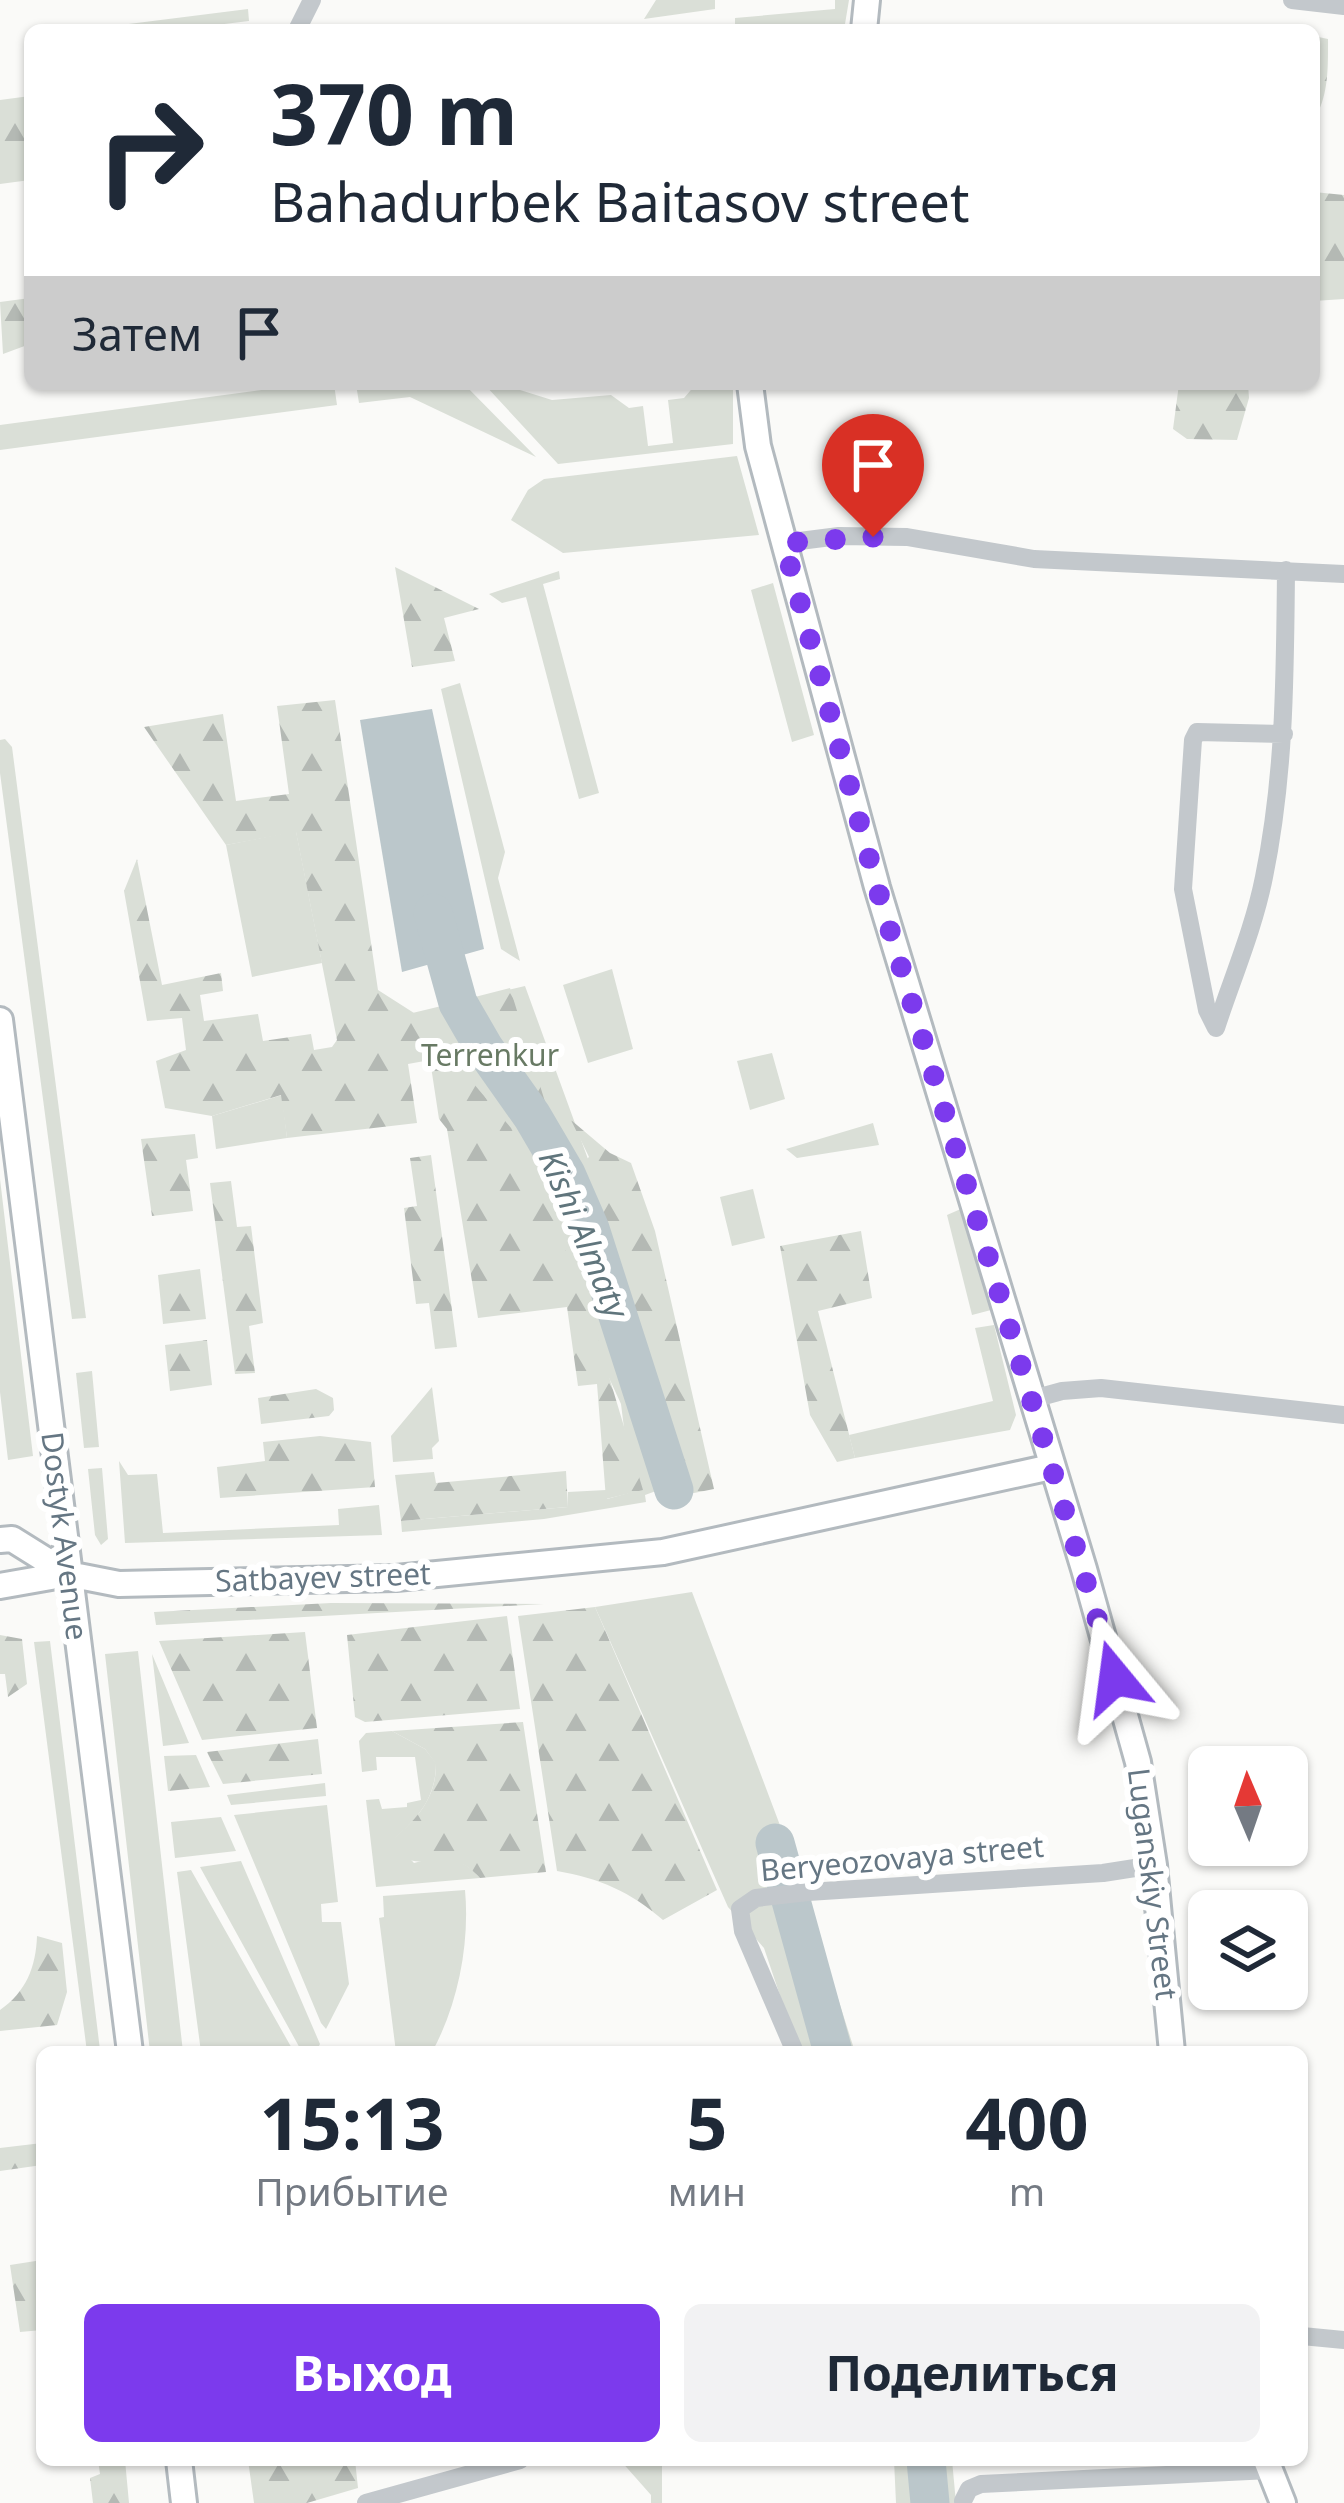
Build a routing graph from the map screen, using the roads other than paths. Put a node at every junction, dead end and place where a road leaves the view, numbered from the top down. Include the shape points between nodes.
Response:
1 (1292, 0) edge
2 (1344, 6) edge
3 (751, 390) edge
4 (784, 543) junction
5 (1286, 570) junction
6 (1344, 574) edge
7 (1284, 734) junction
8 (0, 1020) edge
9 (1033, 1399) junction
10 (1344, 1415) edge
11 (1051, 1467) junction
12 (0, 1540) edge
13 (68, 1574) junction
14 (0, 1586) edge
15 (1154, 1865) junction
16 (129, 2046) edge
17 (792, 2046) edge
18 (1171, 2046) edge
19 (1308, 2337) edge
20 (1344, 2340) edge
21 (180, 2466) edge
22 (499, 2466) edge
23 (1253, 2466) edge
24 (1268, 2466) edge
25 (963, 2501) edge
26 (184, 2503) edge
27 (366, 2503) edge
28 (1283, 2503) edge

1 - 2 street
3 - 4 street, Luganskiy Street
4 - 5 street via 907,537 1034,559
4 - 9 street, Luganskiy Street via 877,887
5 - 6 street
5 - 7 street
7 - 7 street via 1197,732 1193,740 1183,889 1216,1028 1264,881
8 - 13 street, Dostyk Avenue
9 - 10 street via 1101,1388
9 - 11 street, Luganskiy Street
11 - 13 street, Satbayev street via 579,1561 359,1580 119,1584
11 - 15 street, Luganskiy Street via 1138,1762
12 - 13 street, Satbayev street via 12,1538
13 - 14 street, Satbayev street
13 - 16 street, Dostyk Avenue
15 - 17 street, Beryeozovaya street via 747,1902 743,1931
15 - 18 street, Luganskiy Street
19 - 20 street
21 - 26 street
22 - 27 street
23 - 25 street via 981,2484
24 - 28 street

